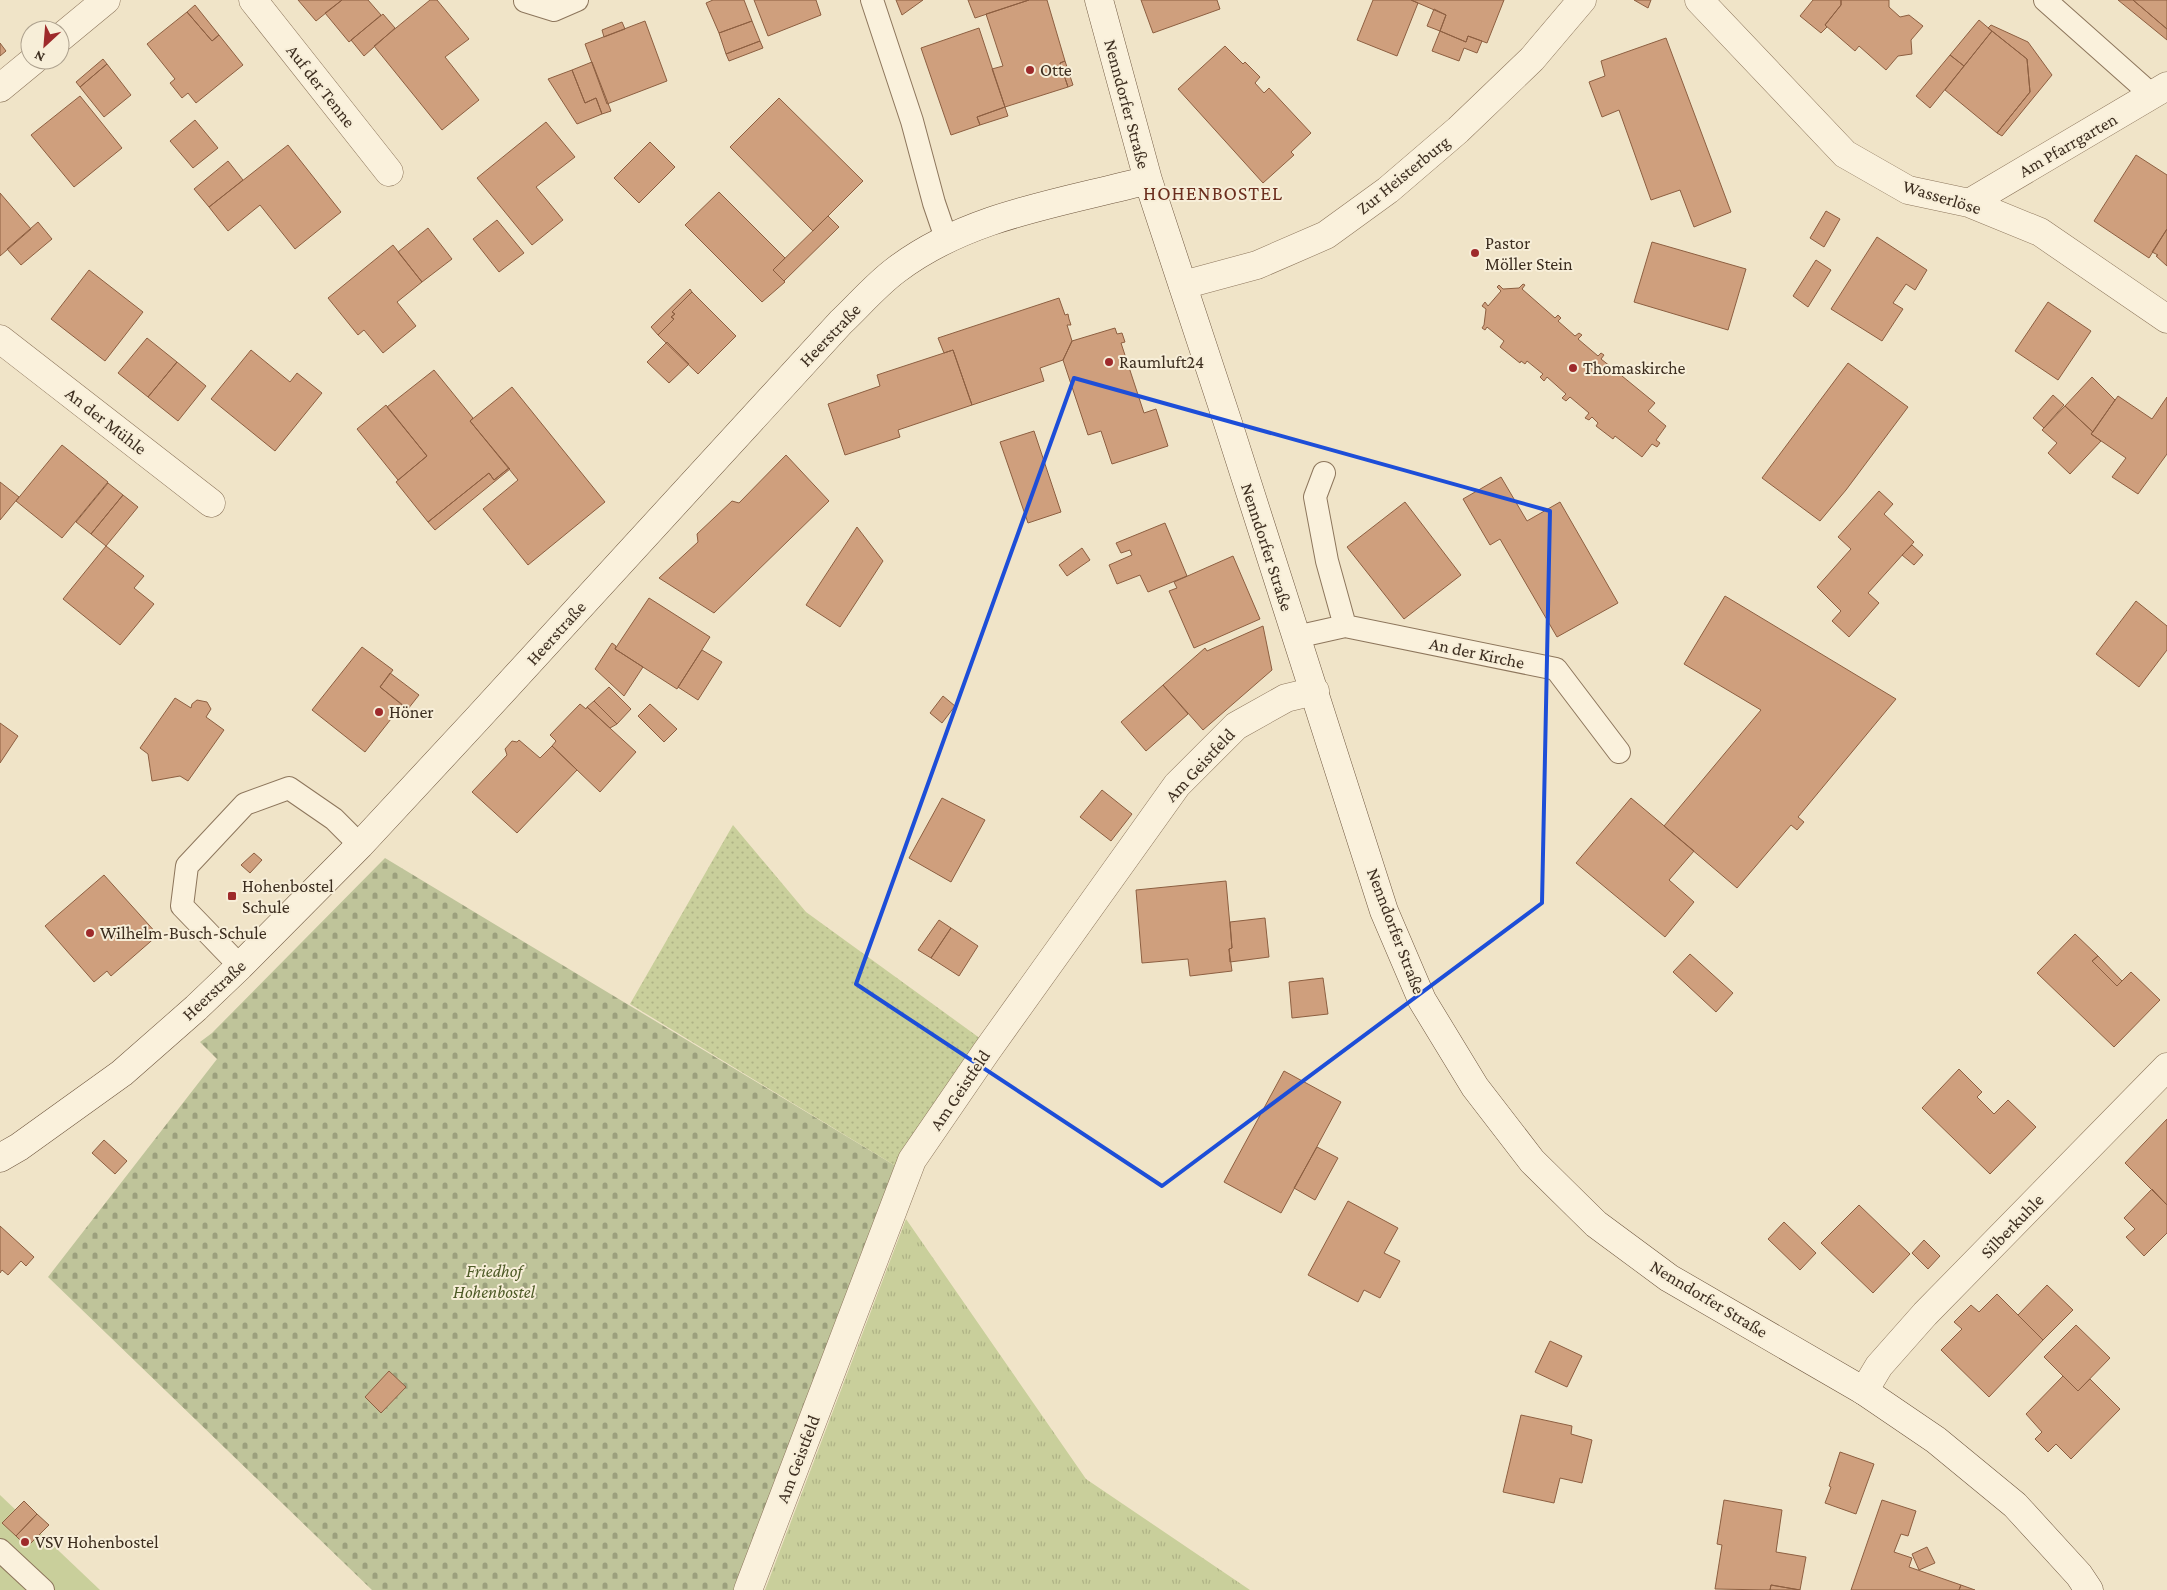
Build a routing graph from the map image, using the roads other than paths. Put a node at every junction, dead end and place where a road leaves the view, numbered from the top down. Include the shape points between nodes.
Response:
1 (106, 0) edge
2 (253, 0) edge
3 (577, 0) edge
4 (872, 0) edge
5 (1099, 0) edge
6 (1582, 0) edge
7 (1699, 0) edge
8 (2045, 0) edge
9 (525, 1) dead end
10 (70, 30) edge
11 (22, 70) edge
12 (0, 88) edge
13 (2160, 91) edge
14 (390, 172) dead end
15 (1148, 180) junction
16 (1969, 203) junction
17 (946, 238) junction
18 (1183, 285) junction
19 (2167, 319) edge
20 (0, 340) edge
21 (1324, 473) dead end
22 (212, 503) dead end
23 (1345, 626) junction
24 (1296, 637) junction
25 (1315, 691) junction
26 (1619, 752) dead end
27 (360, 845) junction
28 (240, 966) junction
29 (2167, 1067) edge
30 (0, 1158) edge
31 (1864, 1391) junction
32 (0, 1550) edge
33 (43, 1590) edge
34 (748, 1590) edge
35 (2089, 1590) edge

1 - 10 street
2 - 14 street, Auf der Tenne
3 - 9 lane via 554,10
4 - 17 lane via 912,120
5 - 15 street, Nenndorfer Straße
6 - 18 street, Zur Heisterburg via 1532,59 1458,130 1388,190 1326,235 1257,265
7 - 16 street, Wasserlöse via 1845,154 1908,190
8 - 13 lane
11 - 12 street
13 - 16 street, Am Pfarrgarten
15 - 17 street, Heerstraße via 1015,213
15 - 18 street, Nenndorfer Straße
16 - 19 street, Wasserlöse via 2040,232
17 - 27 street, Heerstraße via 896,270 841,322
18 - 24 street, Nenndorfer Straße
20 - 22 street, An der Mühle
21 - 23 lane via 1315,497 1327,561
23 - 24 lane, An der Kirche
23 - 26 lane, An der Kirche via 1556,669
24 - 25 street, Nenndorfer Straße
25 - 31 street, Nenndorfer Straße via 1384,911 1422,1000 1475,1087 1532,1161 1596,1224 1669,1278
25 - 34 street, Am Geistfeld via 1286,698 1236,726 1177,785 912,1160
27 - 28 street, Heerstraße
27 - 28 lane via 334,819 289,788 245,804 187,866 182,906
28 - 30 street, Heerstraße via 122,1072 19,1148
29 - 31 street, Silberkuhle via 1925,1314 1878,1366
31 - 35 street, Nenndorfer Straße via 1936,1440 2015,1505
32 - 33 lane

